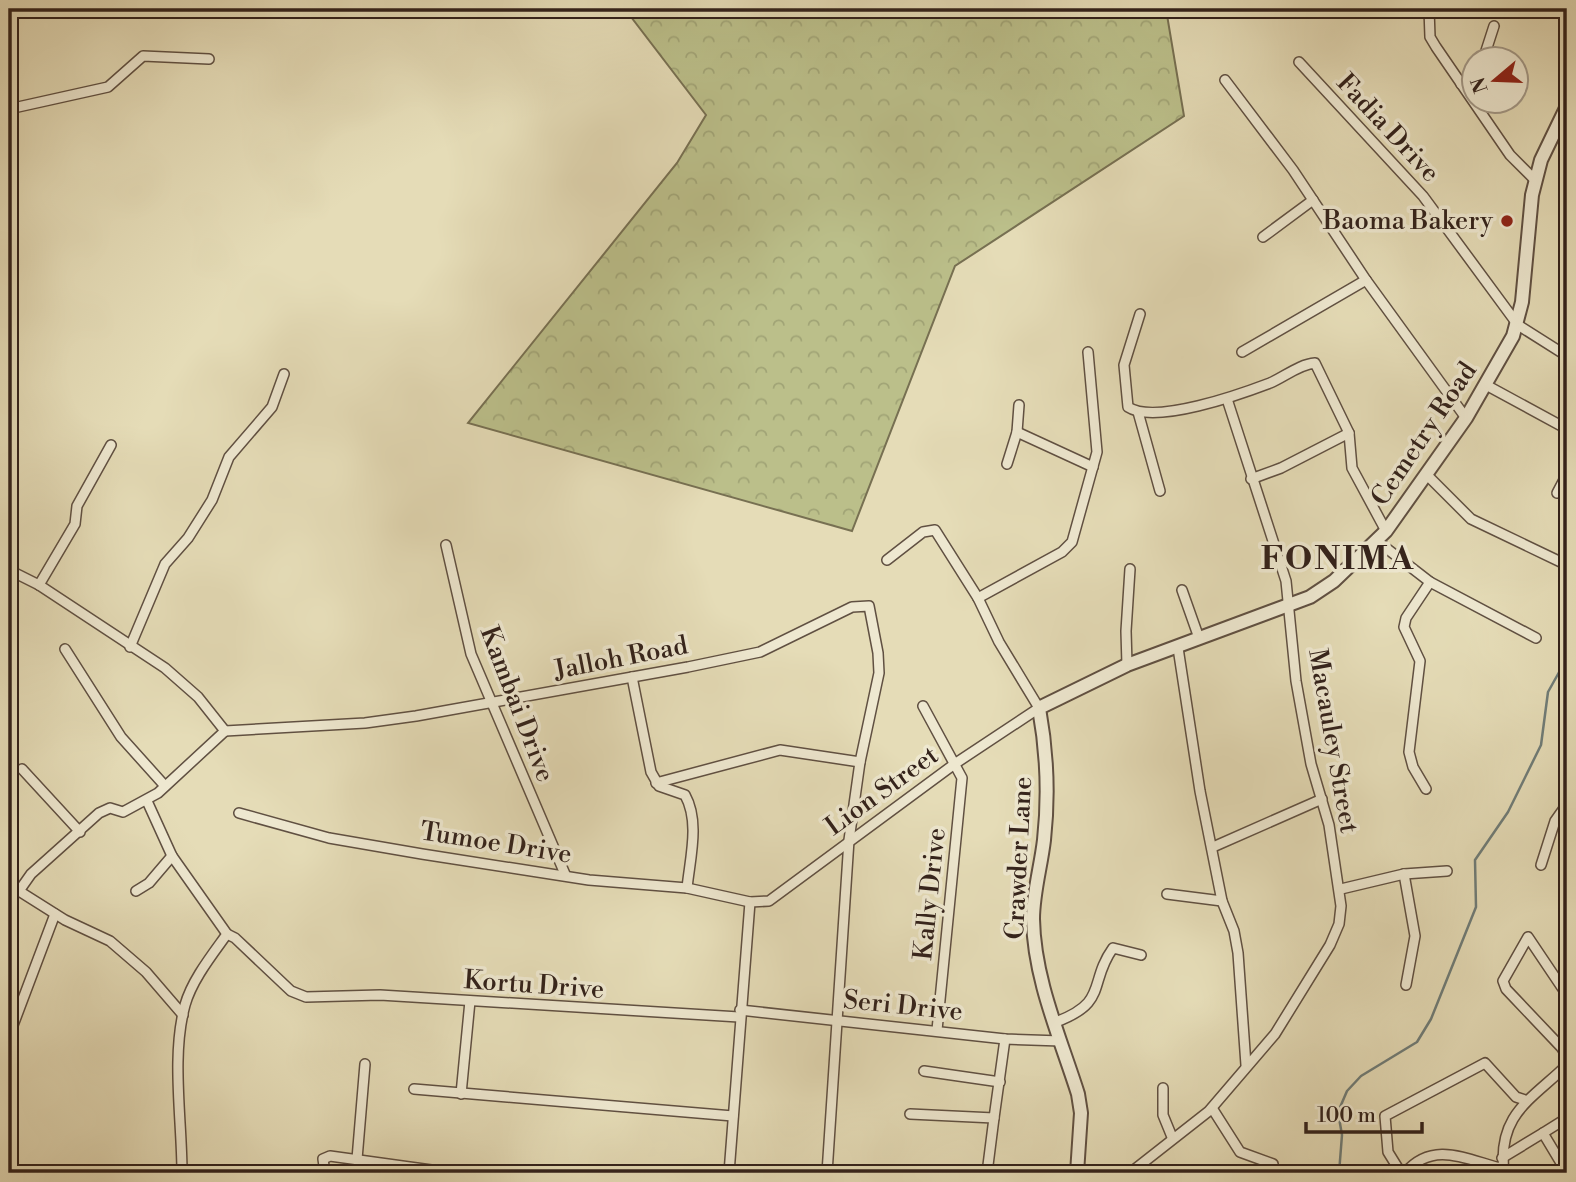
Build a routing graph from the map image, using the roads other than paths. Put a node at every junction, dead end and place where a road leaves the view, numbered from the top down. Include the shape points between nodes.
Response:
1 (1429, 9) edge
2 (1494, 26) dead end
3 (1488, 46) edge
4 (209, 59) dead end
5 (1299, 62) dead end
6 (1225, 80) dead end
7 (1460, 82) edge
8 (1567, 106) edge
9 (9, 109) edge
10 (1483, 116) edge
11 (1536, 180) junction
12 (1313, 200) junction
13 (1263, 237) dead end
14 (1366, 280) junction
15 (1140, 314) dead end
16 (1518, 326) junction
17 (1088, 352) dead end
18 (1242, 352) dead end
19 (1567, 356) edge
20 (284, 373) dead end
21 (1486, 385) junction
22 (1227, 399) junction
23 (1019, 405) dead end
24 (1138, 412) junction
25 (1466, 418) junction
26 (1567, 429) edge
27 (1017, 432) junction
28 (1349, 433) junction
29 (111, 445) dead end
30 (1007, 464) dead end
31 (1093, 467) junction
32 (1567, 474) edge
33 (1427, 475) junction
34 (1251, 479) junction
35 (1160, 491) dead end
36 (1557, 492) dead end
37 (1381, 536) junction
38 (446, 545) dead end
39 (887, 560) dead end
40 (1567, 565) edge
41 (1130, 569) dead end
42 (9, 570) edge
43 (1430, 582) junction
44 (39, 586) junction
45 (1182, 590) dead end
46 (978, 598) junction
47 (1290, 605) junction
48 (1199, 638) junction
49 (1536, 638) dead end
50 (130, 647) junction
51 (1178, 648) junction
52 (65, 649) dead end
53 (1127, 665) junction
54 (632, 677) junction
55 (490, 703) junction
56 (923, 706) dead end
57 (1039, 708) junction
58 (225, 730) junction
59 (860, 762) junction
60 (956, 763) junction
61 (22, 769) dead end
62 (656, 783) junction
63 (165, 786) junction
64 (1426, 789) dead end
65 (1322, 799) junction
66 (147, 801) junction
67 (1567, 804) edge
68 (239, 813) dead end
69 (80, 832) junction
70 (849, 840) junction
71 (1213, 847) junction
72 (172, 856) junction
73 (1541, 864) dead end
74 (1447, 871) dead end
75 (565, 874) junction
76 (1404, 874) junction
77 (687, 888) junction
78 (1341, 889) junction
79 (19, 891) junction
80 (136, 891) dead end
81 (1167, 894) dead end
82 (9, 895) edge
83 (1222, 901) junction
84 (750, 902) junction
85 (55, 914) junction
86 (227, 934) junction
87 (1141, 955) dead end
88 (1406, 985) dead end
89 (1567, 995) edge
90 (470, 1001) junction
91 (740, 1014) junction
92 (183, 1015) junction
93 (838, 1020) junction
94 (1056, 1022) junction
95 (937, 1030) junction
96 (9, 1036) edge
97 (1005, 1039) junction
98 (1062, 1041) junction
99 (365, 1064) dead end
100 (1247, 1065) junction
101 (1567, 1066) edge
102 (924, 1071) dead end
103 (1000, 1082) junction
104 (414, 1088) dead end
105 (1163, 1088) dead end
106 (461, 1094) junction
107 (1525, 1100) junction
108 (1212, 1108) junction
109 (910, 1114) dead end
110 (733, 1116) junction
111 (994, 1118) junction
112 (1567, 1118) edge
113 (1543, 1133) junction
114 (1172, 1137) junction
115 (1502, 1158) junction
116 (357, 1160) junction
117 (388, 1169) edge
118 (1504, 1171) edge
119 (182, 1173) edge
120 (325, 1173) edge
121 (453, 1173) edge
122 (729, 1173) edge
123 (827, 1173) edge
124 (988, 1173) edge
125 (1077, 1173) edge
126 (1130, 1173) edge
127 (1274, 1173) edge
128 (1403, 1173) edge
129 (1567, 1173) edge

1 - 7 street via 1430,37
2 - 3 street
4 - 9 street via 143,56 108,87
5 - 16 street, Fadia Drive via 1423,196
6 - 12 street
8 - 11 street, Cemetry Road via 1551,135
10 - 11 street via 1510,155
11 - 16 street, Cemetry Road
12 - 13 street
12 - 14 street
14 - 18 street
14 - 25 street
15 - 24 street via 1124,365 1128,407
16 - 19 street
16 - 21 street, Cemetry Road
17 - 31 street via 1097,452
20 - 50 street via 272,407 229,457 212,500 165,564
21 - 25 street, Cemetry Road
21 - 26 street
22 - 24 street
22 - 28 street via 1315,363
22 - 34 street, Macauley Street
23 - 27 street
24 - 35 street
25 - 33 street, Cemetry Road
27 - 30 street
27 - 31 street
28 - 34 street
28 - 37 street via 1352,468
29 - 44 street via 77,506 75,524
31 - 46 street via 1072,542
32 - 36 street
33 - 37 street, Cemetry Road
33 - 40 street via 1471,519
34 - 47 street, Macauley Street
37 - 43 street
37 - 47 street, Cemetry Road via 1334,581
38 - 55 street, Kambai Drive via 471,654
39 - 46 street via 923,532 934,530
41 - 53 street
42 - 44 street
43 - 49 street
43 - 64 street via 1404,627 1420,661 1409,752
44 - 50 street
45 - 48 street
46 - 57 street
47 - 48 street, Cemetry Road
47 - 65 street, Macauley Street via 1296,681
48 - 51 street, Cemetry Road
50 - 58 street via 184,682
51 - 53 street, Cemetry Road
51 - 71 street
52 - 63 street via 121,737
53 - 57 street, Cemetry Road
54 - 55 street, Jalloh Road
54 - 59 street, Jalloh Road via 760,652 852,607 869,606 879,663
54 - 62 street
55 - 58 street, Jalloh Road via 365,723
55 - 75 street, Kambai Drive
56 - 60 street
57 - 60 street, Lion Street
57 - 94 street, Crawder Lane via 1047,803 1033,918 1038,969
58 - 63 street
59 - 62 street via 780,750
59 - 70 street, Jalloh Road
60 - 70 street, Lion Street
60 - 95 street, Kally Drive via 962,798
61 - 69 street
62 - 77 street via 685,795 691,805
63 - 66 street
65 - 71 street
65 - 78 street, Macauley Street
66 - 69 street via 123,812 104,810
66 - 72 street, Kortu Drive
67 - 73 street via 1555,821
68 - 75 street, Tumoe Drive via 329,838
69 - 79 street via 31,874
70 - 84 street, Lion Street via 777,896
70 - 93 street, Jalloh Road
71 - 83 street
72 - 80 street
72 - 86 street, Kortu Drive
74 - 76 street
75 - 77 street, Tumoe Drive
76 - 78 street
76 - 88 street via 1415,936
77 - 84 street, Tumoe Drive
78 - 100 street, Macauley Street via 1339,924 1330,945 1288,1017
79 - 82 street
79 - 85 street
81 - 83 street
83 - 100 street via 1238,953
84 - 91 street
85 - 92 street via 110,941 146,972
85 - 96 street
86 - 90 street, Kortu Drive via 292,991 306,997
86 - 92 street via 196,982
87 - 94 street via 1113,948 1088,1005
89 - 101 street via 1528,937 1503,981 1561,1047
90 - 91 street, Kortu Drive
90 - 106 street
91 - 93 street, Seri Drive
91 - 110 street
92 - 119 street via 178,1091
93 - 95 street, Seri Drive
93 - 123 street, Jalloh Road
94 - 98 street, Crawder Lane
95 - 97 street, Seri Drive
97 - 98 street, Seri Drive
97 - 103 street
98 - 125 street, Crawder Lane via 1081,1113
99 - 116 street
100 - 108 street, Macauley Street
101 - 107 street
102 - 103 street
103 - 111 street
104 - 106 street
105 - 114 street via 1163,1115
106 - 110 street
107 - 115 street via 1508,1129
107 - 128 street via 1516,1097 1485,1063 1384,1116 1388,1152
108 - 114 street, Macauley Street
108 - 127 street via 1240,1152 1273,1164
109 - 111 street
110 - 122 street
111 - 124 street
112 - 113 street
113 - 115 street
113 - 129 street
114 - 126 street, Macauley Street
115 - 118 street
116 - 117 street
116 - 120 street via 330,1156 323,1159
117 - 121 street
118 - 128 street via 1460,1154 1440,1154

